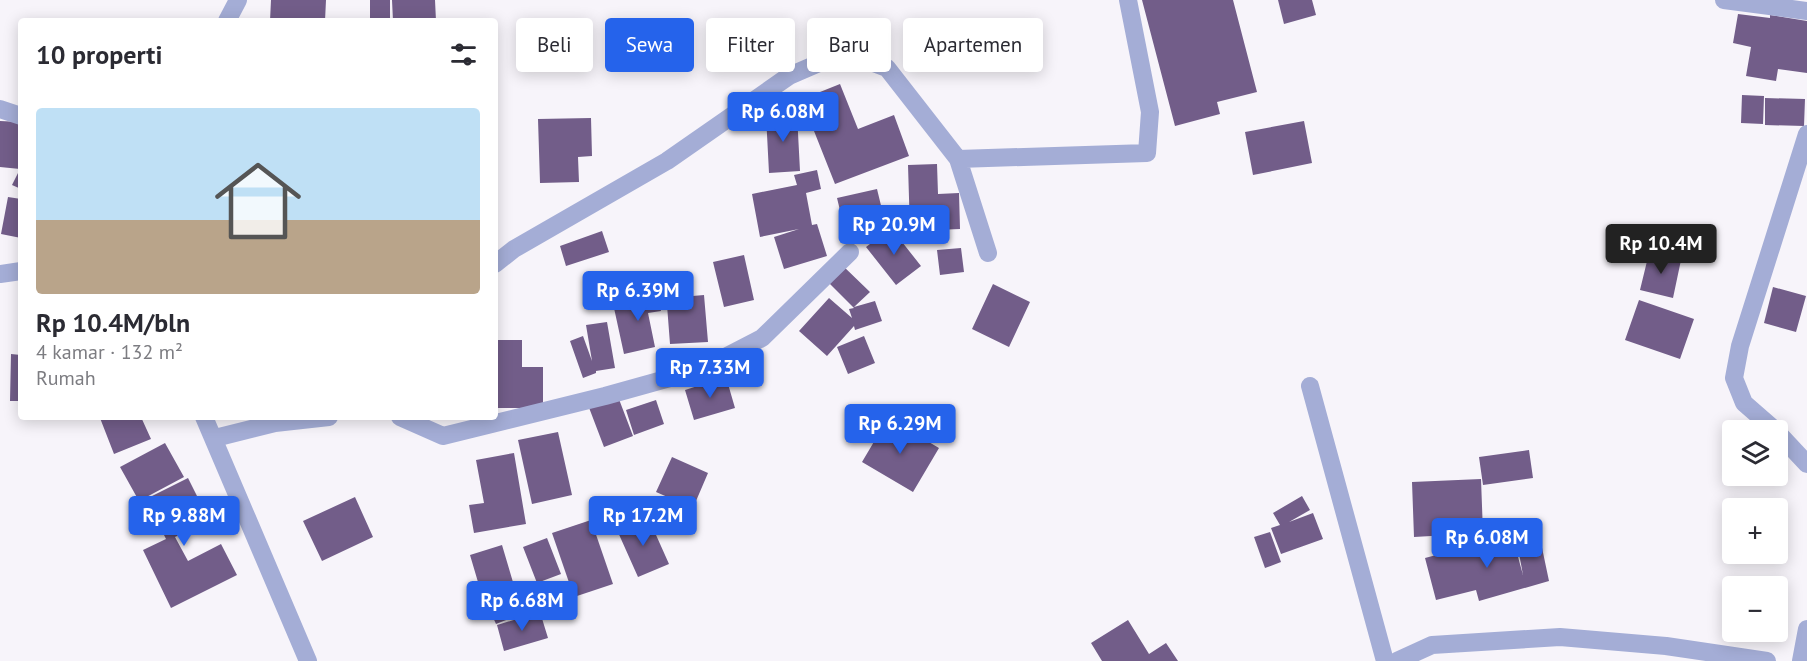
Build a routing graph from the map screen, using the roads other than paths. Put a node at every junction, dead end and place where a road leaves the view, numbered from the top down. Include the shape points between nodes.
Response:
1 (238, 0) edge
2 (1128, 0) edge
3 (1724, 0) edge
4 (1807, 12) edge
5 (229, 18) edge
6 (0, 109) edge
7 (18, 115) edge
8 (1807, 134) edge
9 (958, 159) junction
10 (850, 252) dead end
11 (988, 253) dead end
12 (498, 262) edge
13 (18, 271) edge
14 (0, 274) edge
15 (1310, 386) dead end
16 (206, 420) edge
17 (302, 420) edge
18 (407, 420) edge
19 (1763, 420) edge
20 (215, 438) junction
21 (1788, 444) edge
22 (1807, 464) edge
23 (1807, 629) edge
24 (308, 661) edge
25 (1385, 661) edge
26 (1397, 661) edge
27 (1767, 661) edge
28 (1801, 661) edge

1 - 5 street
2 - 9 street via 1150,112 1147,153
3 - 4 street
6 - 7 street
8 - 19 street via 1740,346 1734,378 1744,403
9 - 11 street
9 - 12 street via 887,68 858,57 826,60 789,76 667,161
10 - 18 street via 762,338 702,369 443,436
13 - 14 street
15 - 25 street
16 - 20 street
17 - 20 street
20 - 24 street
21 - 22 street
23 - 28 street
26 - 27 street via 1432,645 1560,638 1666,645

